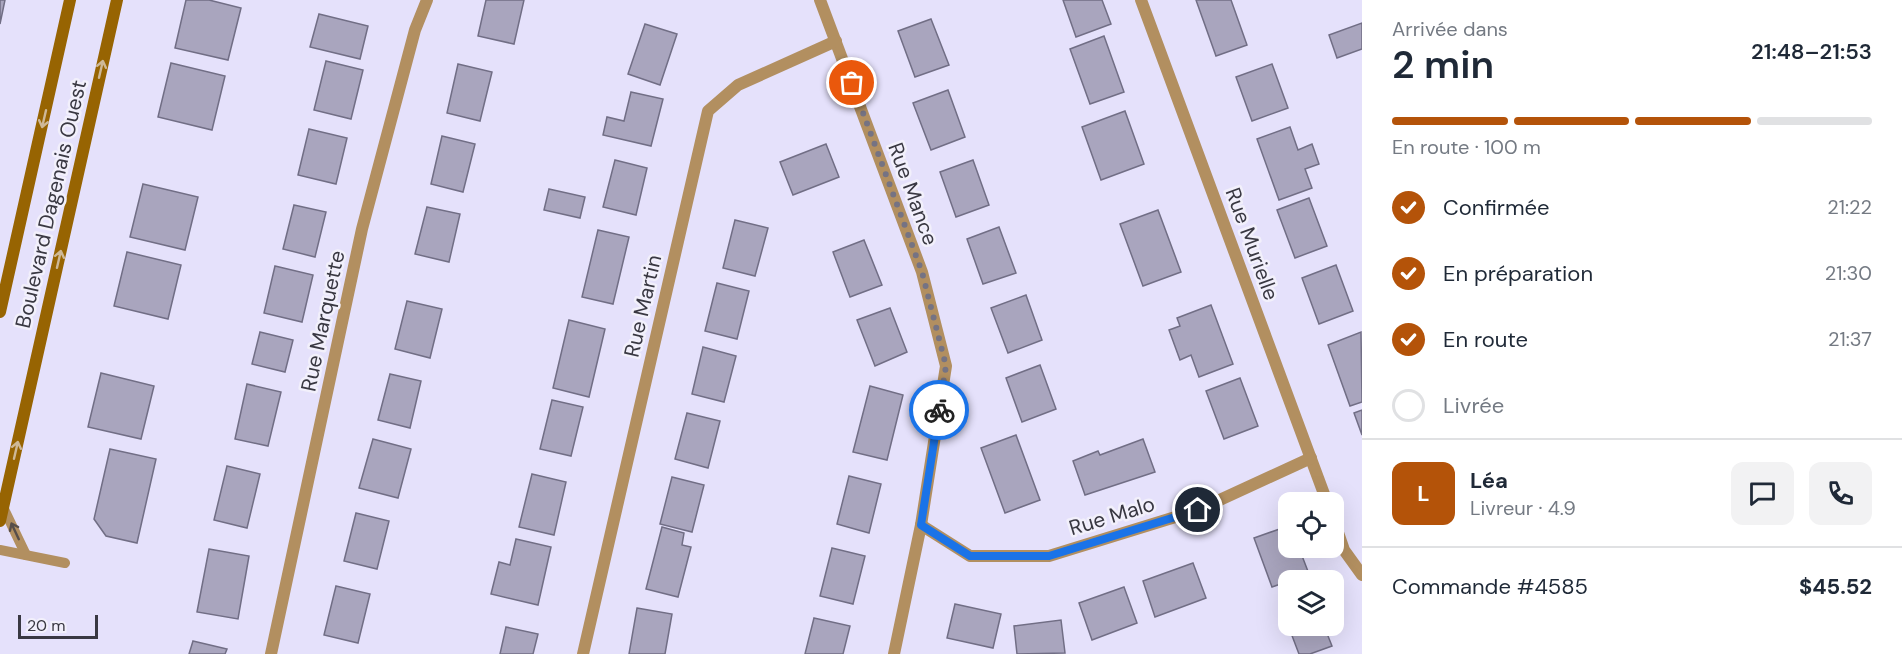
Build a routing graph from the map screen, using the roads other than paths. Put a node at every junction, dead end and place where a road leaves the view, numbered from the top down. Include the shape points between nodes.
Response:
1 (70, 0) edge
2 (117, 0) edge
3 (427, 0) edge
4 (820, 0) edge
5 (1141, 0) edge
6 (836, 41) junction
7 (0, 312) edge
8 (1311, 458) junction
9 (1323, 492) edge
10 (2, 507) edge
11 (0, 521) edge
12 (921, 525) junction
13 (0, 550) edge
14 (1344, 550) edge
15 (26, 555) junction
16 (65, 563) dead end
17 (1362, 575) edge
18 (271, 654) edge
19 (583, 654) edge
20 (894, 654) edge

1 -> 7 main road, Boulevard Dagenais Ouest
10 -> 2 main road, Boulevard Dagenais Ouest
3 - 18 street, Rue Marquette via 415,30 362,229
4 - 6 street, Rue Mance
5 - 8 street, Rue Murielle
6 - 12 street, Rue Mance via 922,272 946,366
6 - 19 street, Rue Martin via 738,86 708,111
8 - 9 street, Rue Murielle
8 - 12 street, Rue Malo via 1198,510 1049,556 970,556
10 - 11 main road, Boulevard Dagenais Ouest
15 -> 10 lane
12 - 20 street, Rue Mance
13 - 15 lane
14 - 17 street
15 - 16 lane

